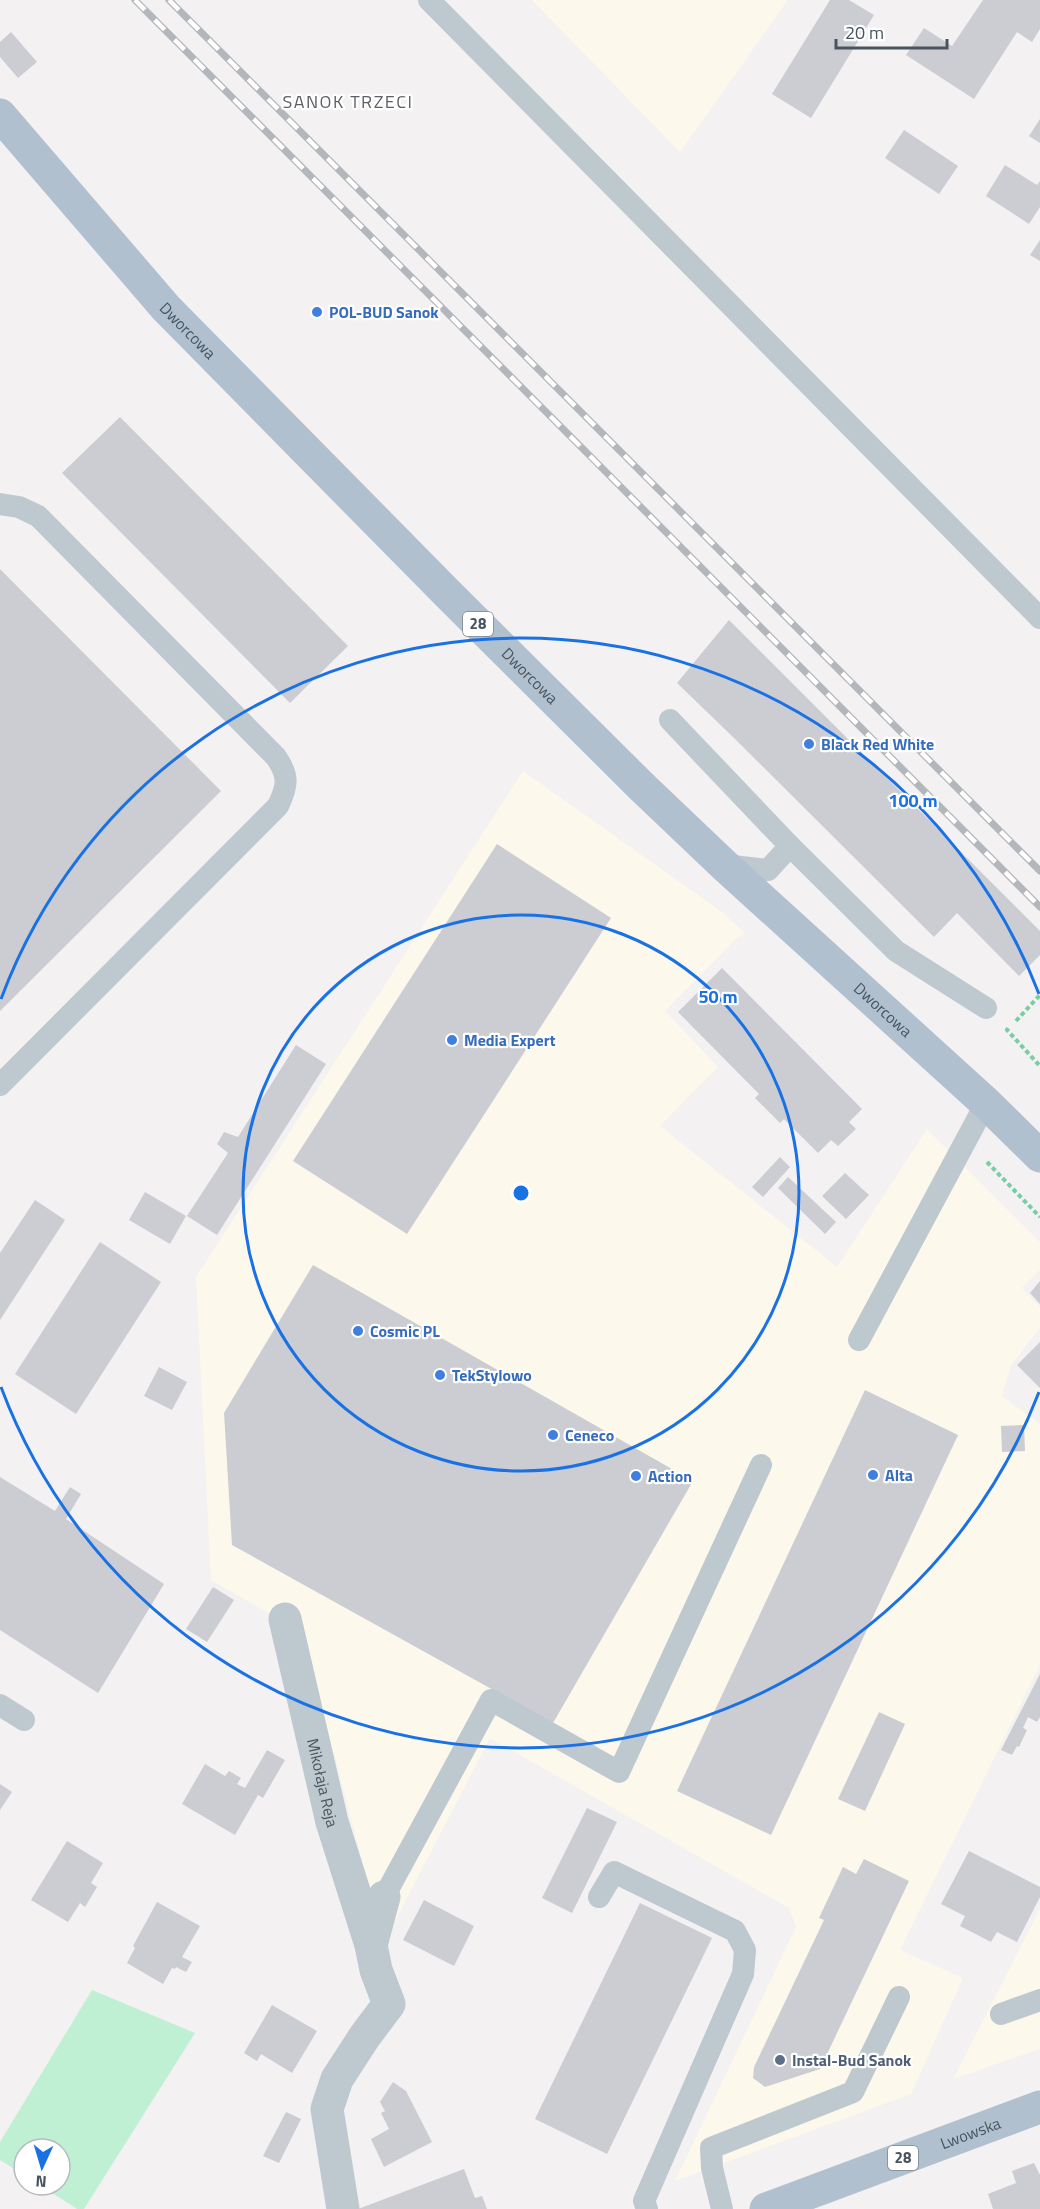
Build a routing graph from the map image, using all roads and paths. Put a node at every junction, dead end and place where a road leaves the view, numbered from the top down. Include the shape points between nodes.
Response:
1 (429, 0) edge
2 (0, 115) edge
3 (0, 504) edge
4 (1040, 618) edge
5 (670, 720) dead end
6 (790, 846) junction
7 (724, 865) junction
8 (1040, 995) edge
9 (986, 1008) dead end
10 (1040, 1066) edge
11 (0, 1085) edge
12 (987, 1103) junction
13 (967, 1139) junction
14 (1040, 1156) edge
15 (1040, 1217) edge
16 (859, 1340) dead end
17 (761, 1465) dead end
18 (285, 1619) dead end
19 (0, 1705) edge
20 (24, 1720) dead end
21 (384, 1897) joint
22 (599, 1897) dead end
23 (371, 1945) junction
24 (899, 1997) dead end
25 (1040, 2000) edge
26 (1001, 2014) dead end
27 (1040, 2107) edge
28 (343, 2209) edge
29 (647, 2209) edge
30 (722, 2209) edge
31 (766, 2209) edge

1 - 4 lane
2 - 7 main road, Dworcowa / 28 via 166,308 446,592
3 - 11 lane via 38,516 276,757 285,771 286,790 278,806
5 - 6 lane
6 - 7 lane via 768,870
6 - 9 lane via 896,951
7 - 12 main road, Dworcowa / 28
8 - 10 path via 1007,1030
12 - 13 lane
12 - 14 main road, Dworcowa / 28
13 - 15 path
13 - 16 lane
17 - 21 lane via 619,1772 491,1700
18 - 23 street, Mikołaja Reja via 332,1822
19 - 20 lane
21 - 23 street, Mikołaja Reja
22 - 29 lane via 614,1872 735,1931 745,1950 743,1974 644,2201
23 - 28 street, Mikołaja Reja via 389,2004 337,2079 327,2109
24 - 30 lane via 853,2092 711,2148
25 - 26 lane
27 - 31 main road, Lwowska / 28

